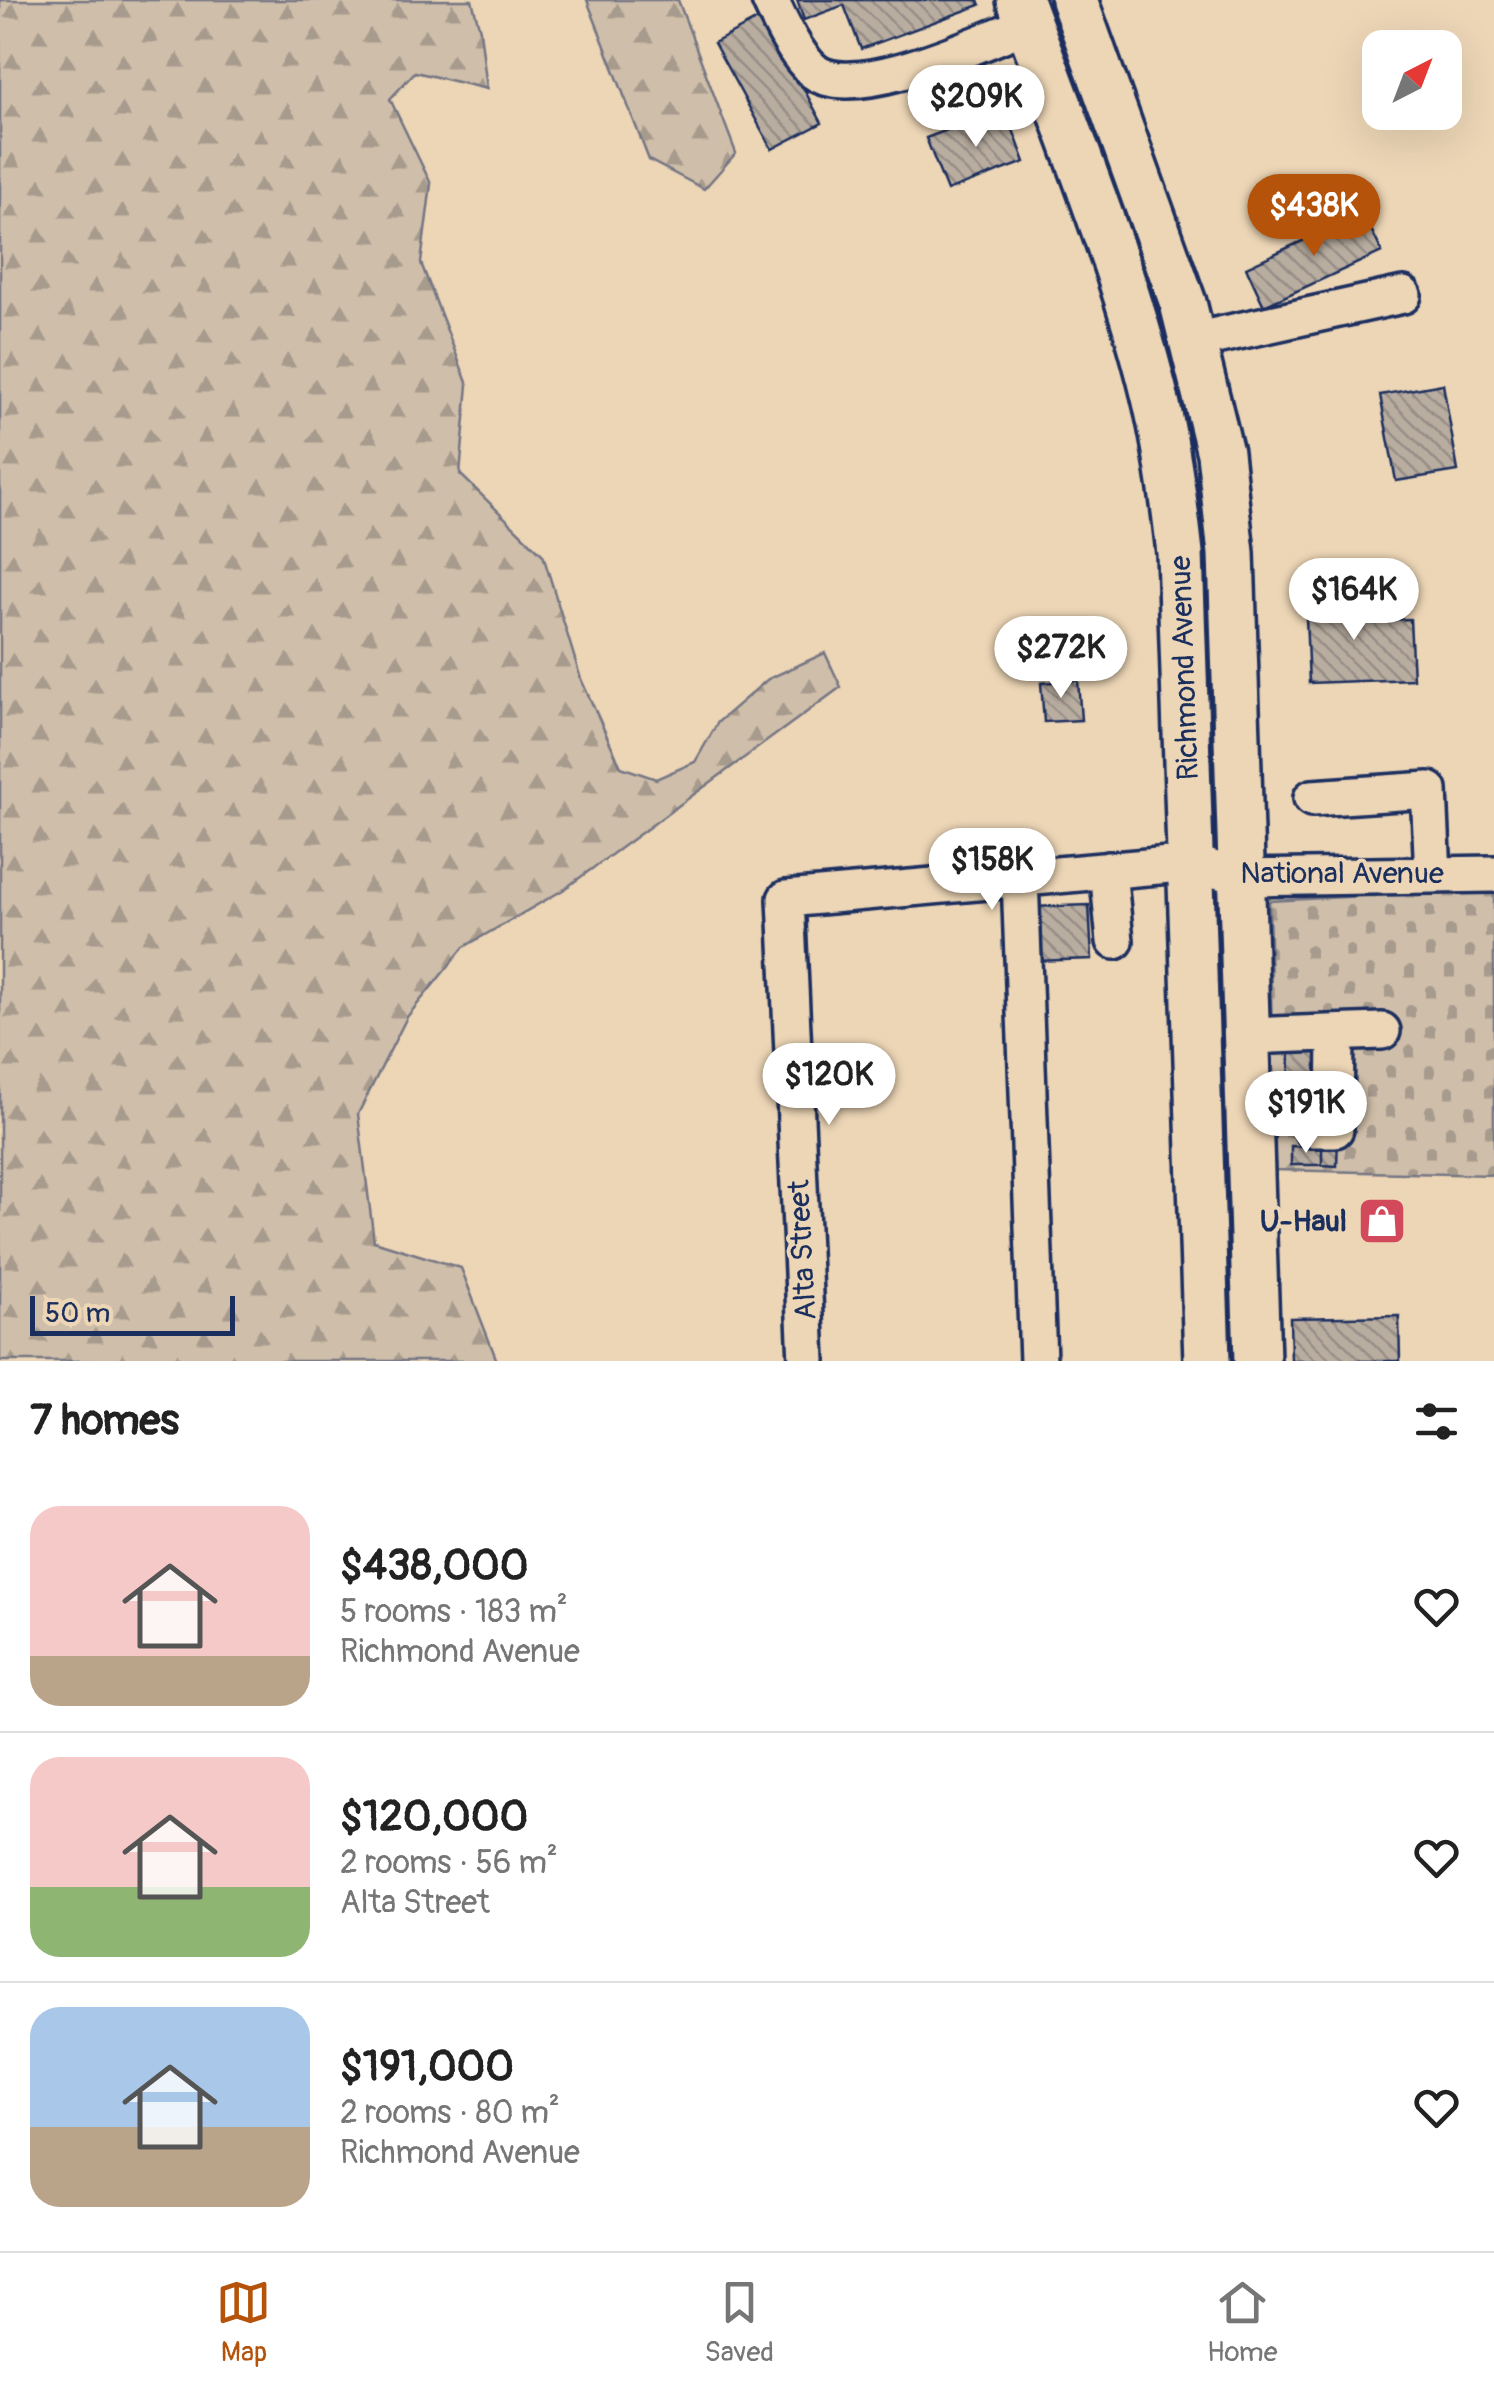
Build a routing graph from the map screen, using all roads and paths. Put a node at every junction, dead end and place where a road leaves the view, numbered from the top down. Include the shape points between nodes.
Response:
1 (770, 0) edge
2 (1074, 0) edge
3 (1024, 12) edge
4 (1403, 295) dead end
5 (1193, 341) junction
6 (1312, 798) dead end
7 (1192, 863) junction
8 (1108, 870) junction
9 (1494, 874) edge
10 (1433, 875) junction
11 (1020, 878) junction
12 (1244, 878) junction
13 (1115, 942) dead end
14 (1382, 1031) dead end
15 (1336, 1033) junction
16 (1248, 1036) junction
17 (1312, 1130) dead end
18 (807, 1361) edge
19 (1038, 1361) edge
20 (1207, 1361) edge
21 (1257, 1361) edge

1 - 3 street via 806,64 842,81 878,79
2 - 5 main road, Richmond Avenue
3 - 7 main road, Richmond Avenue via 1130,303 1155,396 1180,552
4 - 5 street
5 - 12 main road, Richmond Avenue via 1220,453 1231,553
6 - 10 street via 1429,790
7 - 8 street
7 - 12 street, National Avenue
7 - 20 main road, Richmond Avenue
8 - 11 street
8 - 13 street
9 - 10 street, National Avenue
10 - 12 street, National Avenue
11 - 18 street, Alta Street via 786,899
11 - 19 street
12 - 16 main road, Richmond Avenue
14 - 15 street
15 - 16 street
15 - 17 street via 1335,1129
16 - 21 main road, Richmond Avenue

